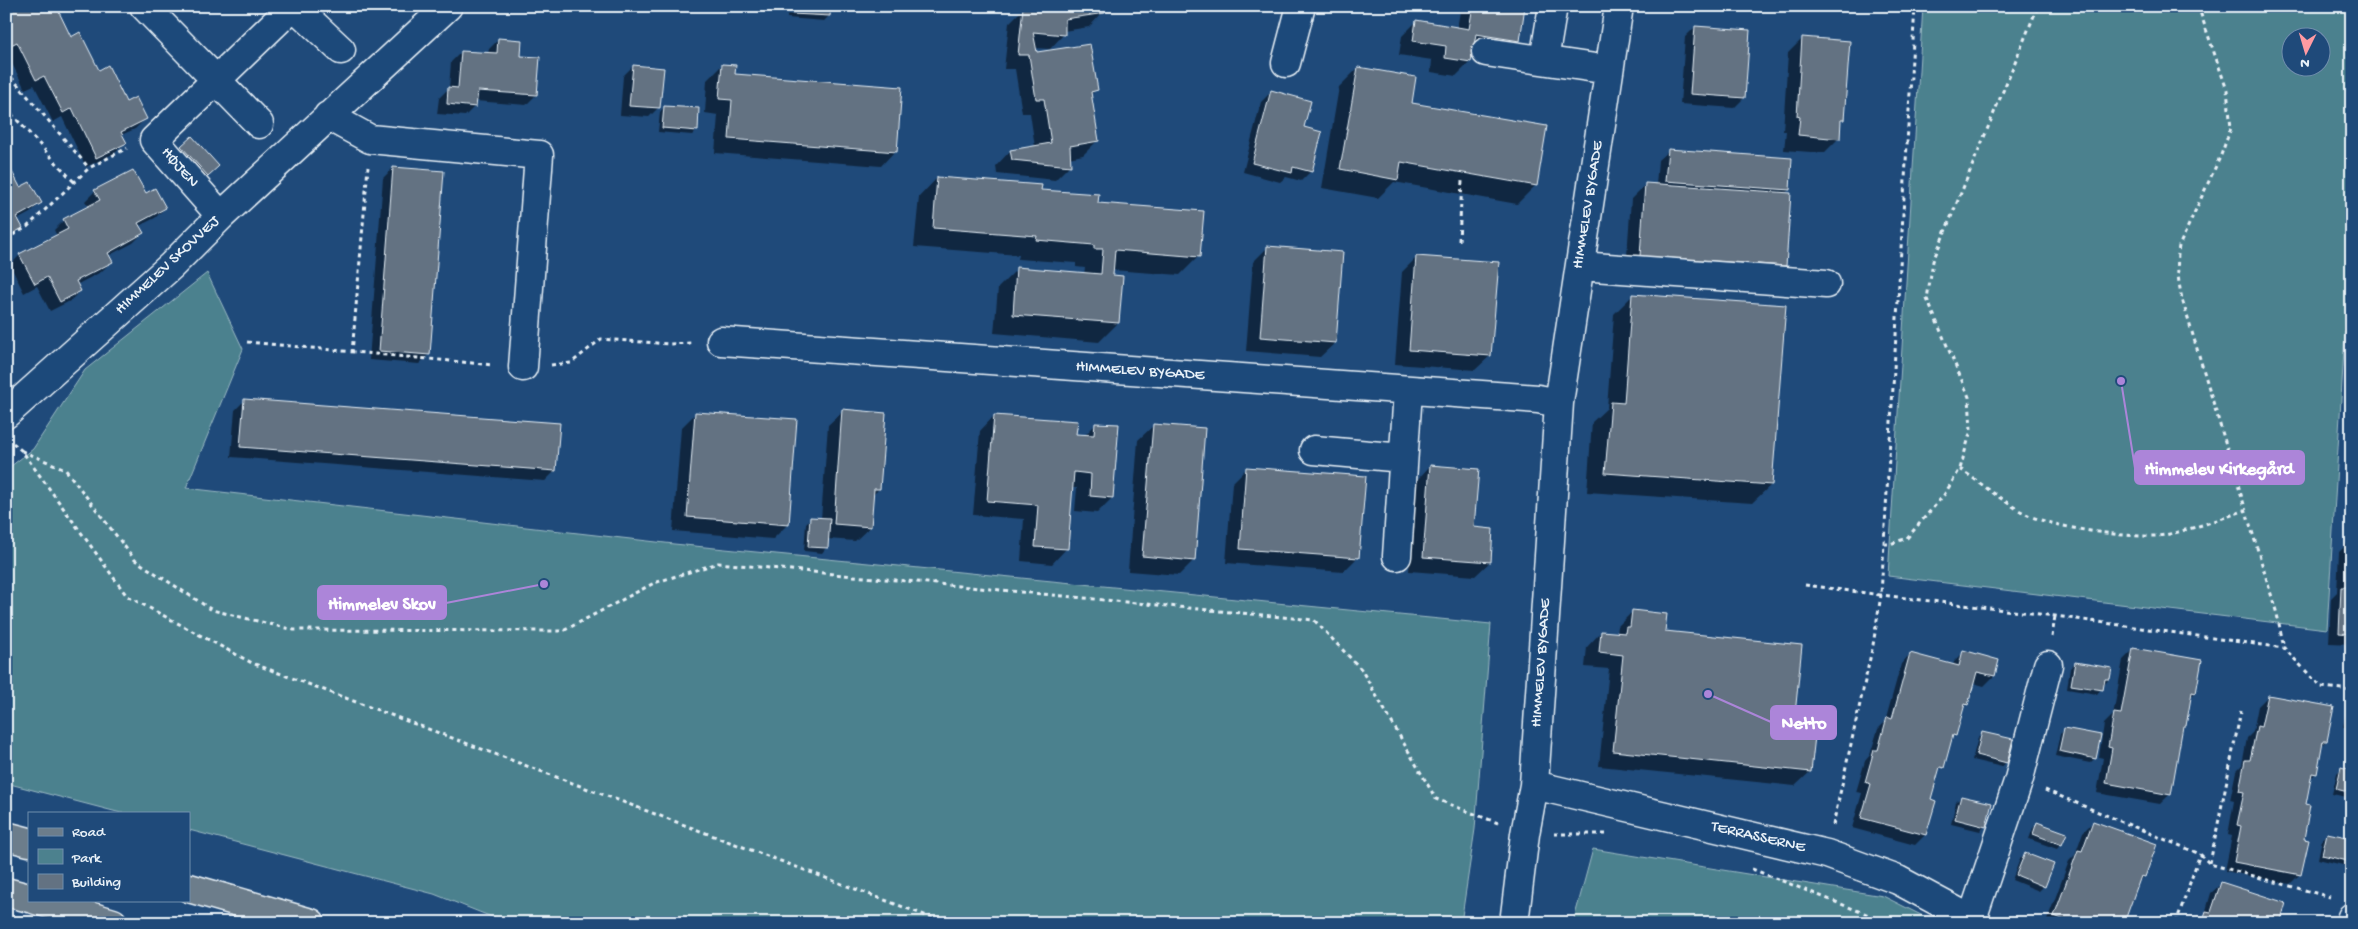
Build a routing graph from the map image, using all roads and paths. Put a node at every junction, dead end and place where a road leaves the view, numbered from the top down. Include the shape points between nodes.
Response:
1 (144, 6) edge
2 (293, 6) edge
3 (448, 6) edge
4 (1301, 6) edge
5 (1552, 6) edge
6 (1619, 6) edge
7 (1915, 6) edge
8 (2038, 6) edge
9 (2198, 6) edge
10 (341, 50) dead end
11 (1486, 52) dead end
12 (1544, 60) junction
13 (1286, 63) dead end
14 (1609, 70) junction
15 (6, 71) edge
16 (216, 80) junction
17 (6, 108) edge
18 (328, 116) junction
19 (259, 124) dead end
20 (370, 139) junction
21 (154, 140) junction
22 (89, 168) junction
23 (1462, 181) dead end
24 (75, 182) junction
25 (221, 216) junction
26 (6, 239) edge
27 (1459, 241) dead end
28 (1580, 266) junction
29 (1826, 284) dead end
30 (721, 341) dead end
31 (247, 342) dead end
32 (670, 344) dead end
33 (352, 353) junction
34 (522, 367) junction
35 (1408, 391) junction
36 (1559, 403) junction
37 (6, 414) edge
38 (11, 441) dead end
39 (1314, 450) dead end
40 (22, 451) junction
41 (1404, 458) junction
42 (1960, 469) junction
43 (2246, 510) junction
44 (1884, 544) junction
45 (1397, 556) dead end
46 (1805, 585) dead end
47 (2284, 648) dead end
48 (2048, 665) dead end
49 (2241, 711) dead end
50 (2019, 779) junction
51 (1534, 785) junction
52 (1525, 834) junction
53 (1613, 834) dead end
54 (6, 836) edge
55 (28, 842) edge
56 (2200, 854) junction
57 (2210, 864) junction
58 (1746, 868) dead end
59 (190, 888) edge
60 (6, 892) edge
61 (2333, 897) dead end
62 (28, 898) edge
63 (43, 902) edge
64 (2352, 917) edge
65 (1975, 921) edge
66 (113, 923) edge
67 (311, 923) edge
68 (946, 923) edge
69 (1514, 923) edge
70 (1889, 923) edge
71 (2176, 923) edge
72 (2350, 923) edge

1 - 16 street
2 - 10 street, HØJEN
2 - 16 street, HØJEN
3 - 18 street, HIMMELEV SKOVVEJ
4 - 13 street
5 - 12 street
6 - 14 street, HIMMELEV BYGADE
7 - 44 path
8 - 42 path via 1928,280 1926,299 1969,397 1971,430
9 - 43 path via 2227,90 2230,128 2222,155 2179,246 2177,269 2182,298
11 - 12 street
12 - 14 street
14 - 28 street, HIMMELEV BYGADE
15 - 22 path
16 - 19 street
16 - 21 street, HØJEN
17 - 24 path
18 - 20 street
18 - 25 street, HIMMELEV SKOVVEJ
20 - 33 path
20 - 34 street via 539,155
21 - 22 path via 130,147
21 - 25 street, HØJEN
22 - 24 path
23 - 27 path
24 - 26 path via 27,227
25 - 37 street, HIMMELEV SKOVVEJ via 171,266
28 - 29 street
28 - 36 street, HIMMELEV BYGADE
30 - 35 street, HIMMELEV BYGADE
31 - 33 path
32 - 34 path via 601,339 571,363
33 - 34 path
35 - 36 street, HIMMELEV BYGADE
35 - 41 street
36 - 51 street, HIMMELEV BYGADE
38 - 40 path
39 - 41 street
40 - 52 path via 65,470 135,560 212,610 294,630 563,631 654,583 718,563 1314,620 1361,669 1436,798
40 - 68 path via 127,596 252,663
41 - 45 street
42 - 43 path via 2027,515 2073,528 2141,536 2164,535
42 - 44 path via 1944,495 1907,538
43 - 47 path
44 - 46 path via 1881,595
48 - 50 street, TERRASSERNE
49 - 57 path
50 - 56 path
50 - 65 street, TERRASSERNE
51 - 52 street, HIMMELEV BYGADE
51 - 65 street, TERRASSERNE via 1827,854 1898,880
52 - 53 path
52 - 69 street, HIMMELEV BYGADE
54 - 55 main road
56 - 57 path
56 - 71 path
57 - 61 path
58 - 70 path
59 - 67 main road
60 - 62 main road
63 - 66 main road
64 - 72 street

